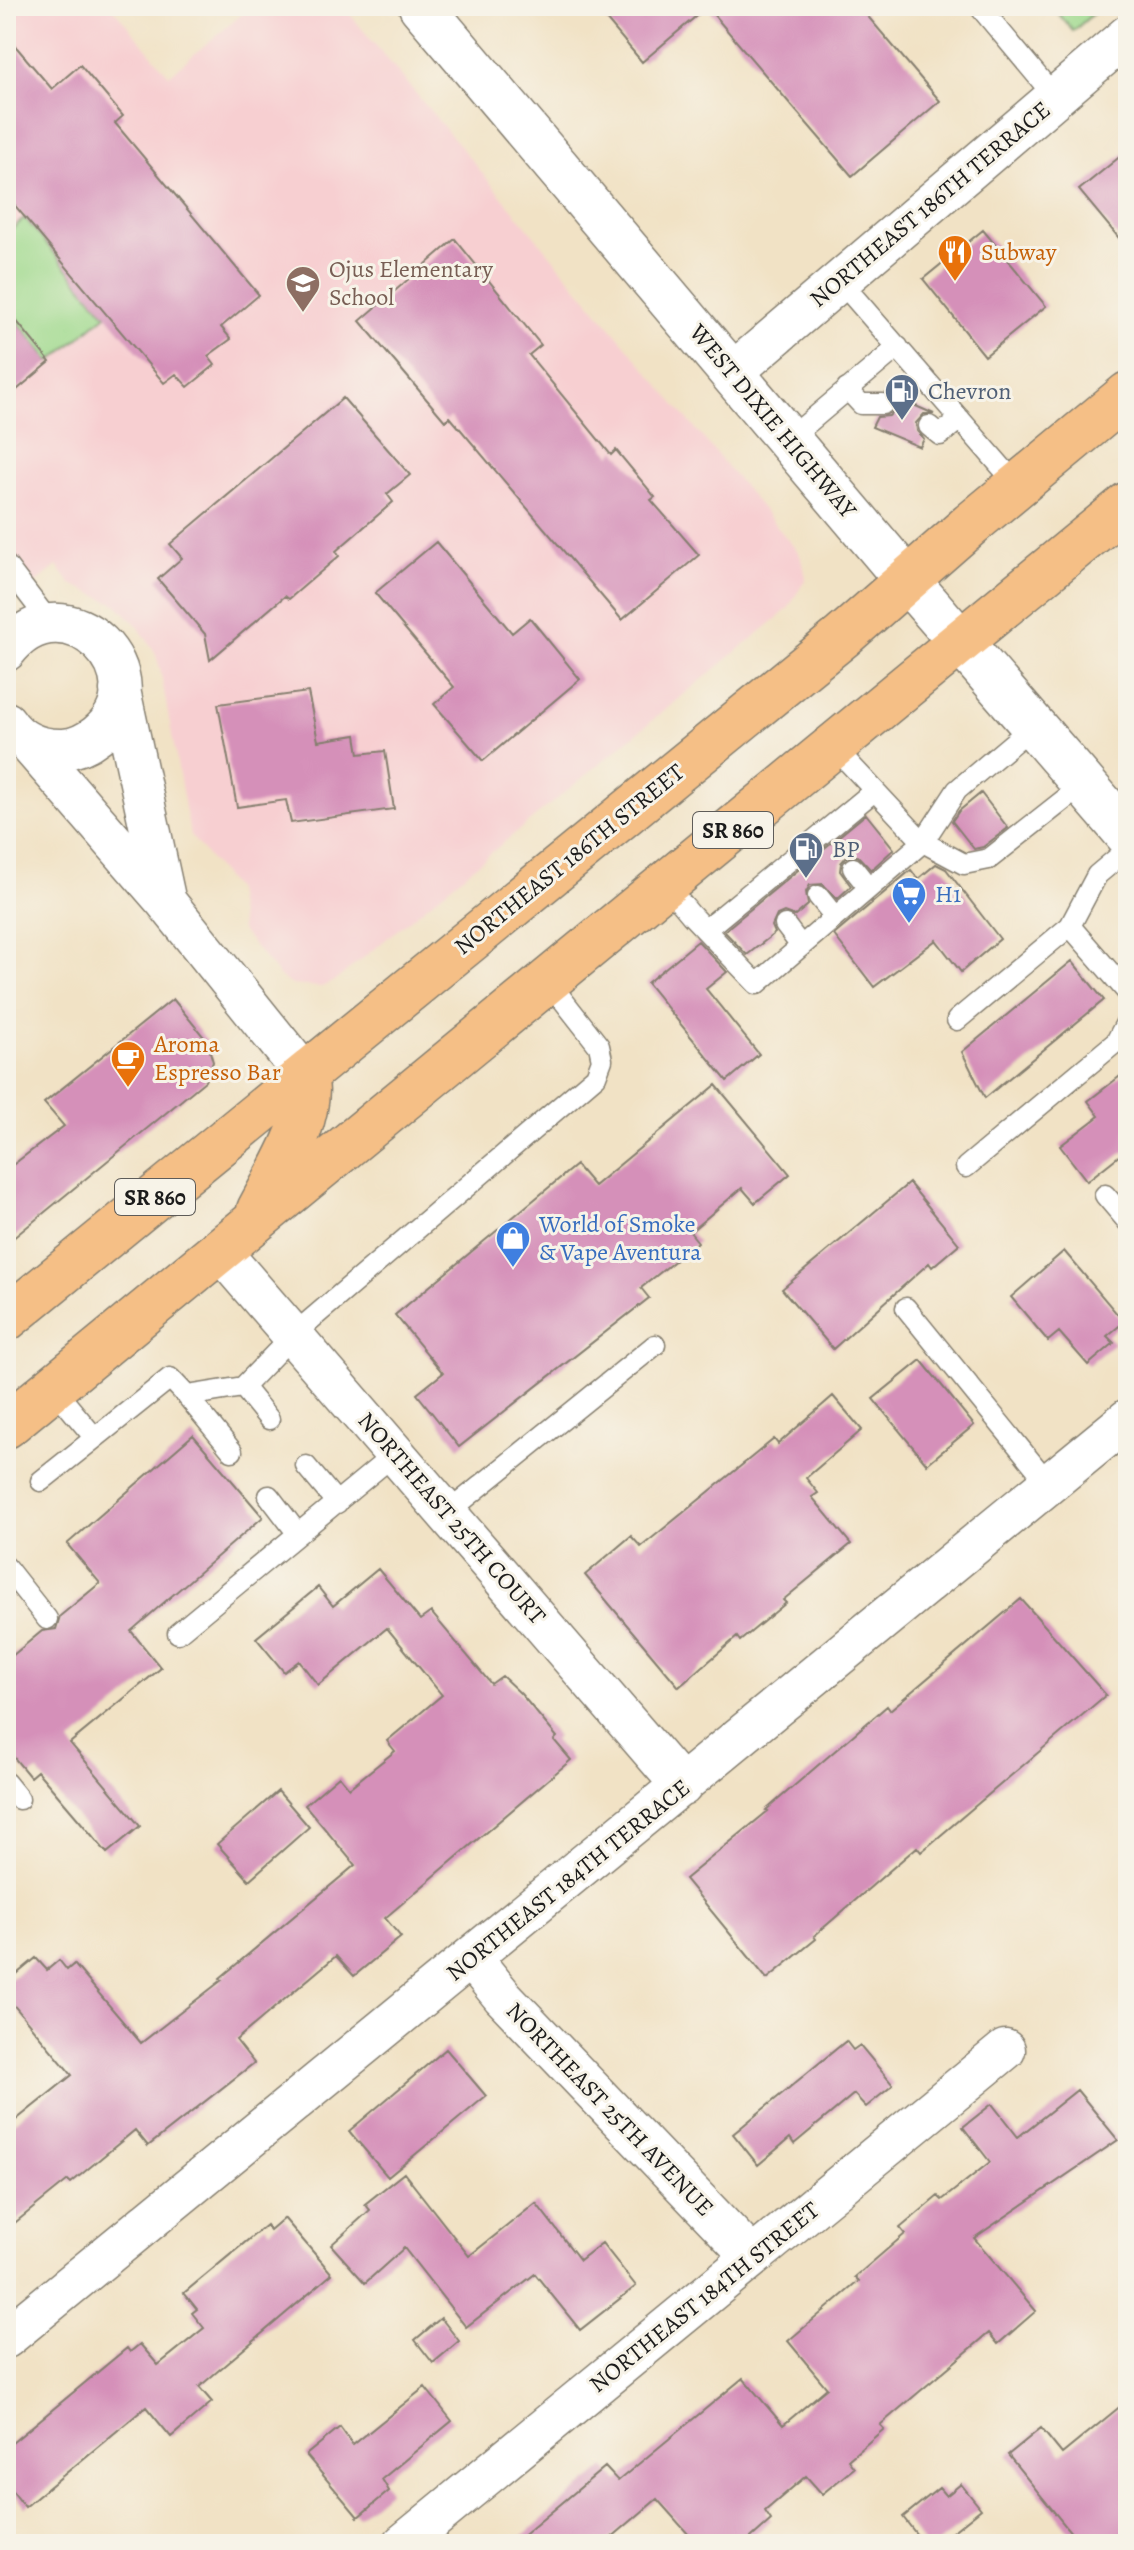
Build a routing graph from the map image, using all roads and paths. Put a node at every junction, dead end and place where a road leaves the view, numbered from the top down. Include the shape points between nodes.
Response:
1 (421, 6) edge
2 (979, 6) edge
3 (1128, 35) edge
4 (1055, 97) junction
5 (840, 281) junction
6 (898, 347) junction
7 (732, 373) junction
8 (1128, 394) edge
9 (960, 419) junction
10 (931, 434) dead end
11 (789, 439) junction
12 (1017, 485) junction
13 (1128, 504) edge
14 (6, 565) edge
15 (906, 579) junction
16 (51, 624) junction
17 (962, 642) junction
18 (6, 651) edge
19 (120, 690) junction
20 (1034, 725) junction
21 (16, 732) edge
22 (834, 747) junction
23 (1084, 784) junction
24 (874, 791) junction
25 (1128, 835) edge
26 (923, 842) junction
27 (1128, 849) edge
28 (853, 868) dead end
29 (666, 885) junction
30 (869, 888) junction
31 (818, 896) dead end
32 (166, 902) junction
33 (835, 917) junction
34 (785, 925) dead end
35 (1070, 926) junction
36 (705, 930) junction
37 (801, 946) junction
38 (548, 981) junction
39 (1128, 993) edge
40 (1128, 1019) edge
41 (957, 1020) dead end
42 (305, 1075) junction
43 (966, 1167) dead end
44 (1105, 1195) dead end
45 (1128, 1222) edge
46 (253, 1224) junction
47 (220, 1251) junction
48 (906, 1308) dead end
49 (6, 1319) edge
50 (294, 1334) junction
51 (655, 1345) dead end
52 (243, 1387) junction
53 (53, 1388) junction
54 (187, 1396) junction
55 (269, 1419) dead end
56 (1128, 1419) edge
57 (6, 1426) edge
58 (95, 1438) junction
59 (232, 1451) dead end
60 (396, 1453) junction
61 (306, 1466) dead end
62 (41, 1481) dead end
63 (1049, 1484) junction
64 (269, 1496) dead end
65 (337, 1503) junction
66 (447, 1513) junction
67 (298, 1534) junction
68 (6, 1567) edge
69 (47, 1619) dead end
70 (178, 1633) dead end
71 (682, 1786) junction
72 (472, 1959) junction
73 (1005, 2050) dead end
74 (752, 2257) junction
75 (6, 2338) edge
76 (403, 2544) edge

1 - 7 street, WEST DIXIE HIGHWAY
2 - 4 lane
3 - 4 street, NORTHEAST 186TH TERRACE
4 - 5 street, NORTHEAST 186TH TERRACE
5 - 6 lane
5 - 7 street, NORTHEAST 186TH TERRACE
6 - 9 lane
6 - 11 lane via 867,404
7 - 11 street, WEST DIXIE HIGHWAY
8 - 12 main road, NORTHEAST 186TH STREET / SR 860
9 - 10 lane
9 - 12 lane
11 - 15 street, WEST DIXIE HIGHWAY
12 - 15 main road, NORTHEAST 186TH STREET / SR 860
13 - 17 main road, SR 860
14 - 16 lane
15 - 17 street, WEST DIXIE HIGHWAY
15 - 42 main road, NORTHEAST 186TH STREET / SR 860
16 - 18 street via 32,629
16 - 19 street via 73,625 108,649 118,668
17 - 20 street, WEST DIXIE HIGHWAY
17 - 22 main road, SR 860
19 - 21 street via 111,719 88,742 47,749
19 - 32 street
20 - 23 street, WEST DIXIE HIGHWAY
20 - 26 lane via 957,790
21 - 32 street
22 - 24 lane
22 - 29 main road, SR 860
23 - 25 street, WEST DIXIE HIGHWAY
23 - 26 lane via 989,859 964,864
24 - 26 lane
24 - 36 lane
26 - 30 lane
27 - 35 lane via 1097,875
28 - 30 lane
29 - 36 lane
29 - 38 main road, SR 860
30 - 33 lane
31 - 33 lane
32 - 42 street
33 - 37 lane
34 - 37 lane
35 - 39 lane
35 - 41 lane
36 - 37 lane via 757,984
38 - 46 main road, SR 860
38 - 50 lane via 599,1046 602,1060 596,1076
40 - 43 lane via 1116,1042
42 - 46 main road via 302,1119
42 - 49 main road, NORTHEAST 186TH STREET / SR 860
44 - 45 lane
46 - 47 main road, SR 860
47 - 50 street, NORTHEAST 25TH COURT
47 - 53 main road, SR 860
48 - 63 lane
50 - 52 lane
50 - 60 street, NORTHEAST 25TH COURT
51 - 66 lane
52 - 54 lane
52 - 55 lane
53 - 57 main road, SR 860
53 - 58 lane
54 - 58 lane via 170,1378
54 - 59 lane
56 - 63 street, NORTHEAST 184TH TERRACE
58 - 62 lane
60 - 65 lane
60 - 66 street, NORTHEAST 25TH COURT
61 - 65 lane
63 - 71 street, NORTHEAST 184TH TERRACE
64 - 67 lane
65 - 67 lane
66 - 71 street, NORTHEAST 25TH COURT
67 - 70 lane
68 - 69 lane
71 - 72 street, NORTHEAST 184TH TERRACE
72 - 74 street, NORTHEAST 25TH AVENUE
72 - 75 street, NORTHEAST 184TH TERRACE
73 - 74 street, NORTHEAST 184TH STREET
74 - 76 street, NORTHEAST 184TH STREET

